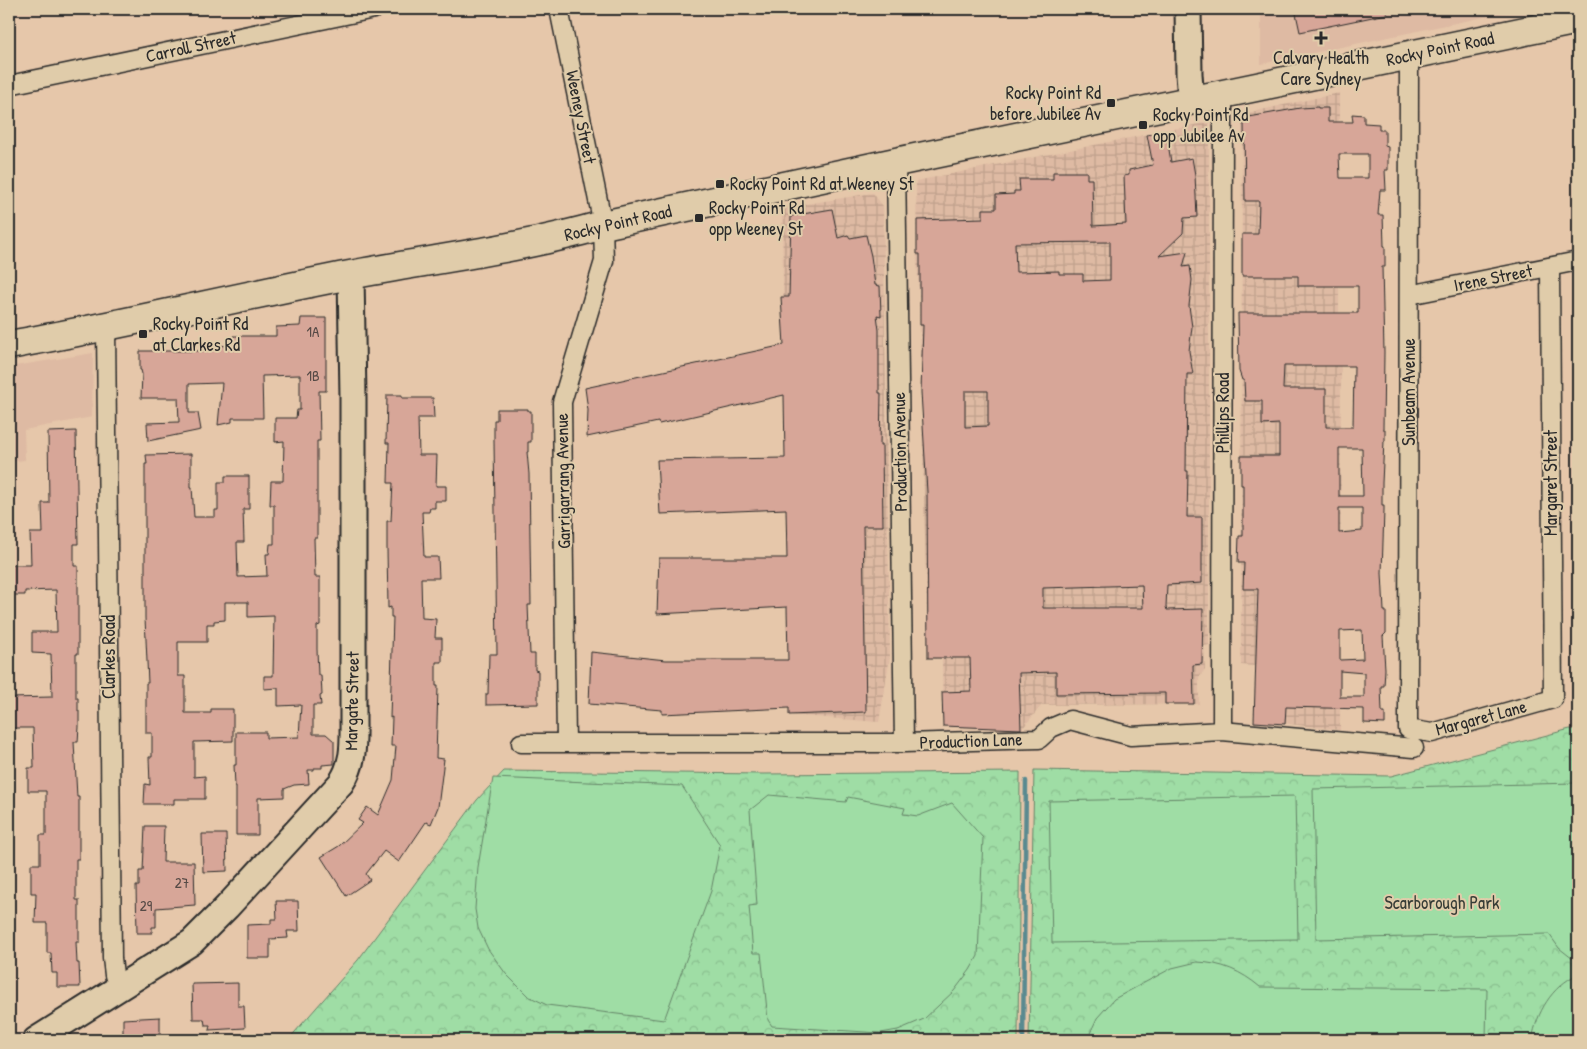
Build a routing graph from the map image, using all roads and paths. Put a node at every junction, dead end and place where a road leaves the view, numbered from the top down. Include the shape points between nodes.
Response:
1 (374, 9) edge
2 (559, 9) edge
3 (1188, 9) edge
4 (1578, 20) edge
5 (1409, 55) junction
6 (9, 85) edge
7 (1223, 94) junction
8 (1191, 100) junction
9 (896, 162) junction
10 (603, 225) junction
11 (1578, 261) edge
12 (1550, 267) junction
13 (350, 275) junction
14 (1409, 295) junction
15 (106, 326) junction
16 (9, 345) edge
17 (1553, 699) joint
18 (1408, 729) joint
19 (1222, 732) junction
20 (521, 743) dead end
21 (566, 743) junction
22 (904, 743) junction
23 (1414, 748) dead end
24 (118, 988) junction
25 (36, 1040) edge

1 - 6 street, Carroll Street
2 - 10 street, Weeney Street
3 - 8 street
4 - 5 main road, Rocky Point Road
5 - 7 main road, Rocky Point Road
5 - 14 street, Sunbeam Avenue
7 - 8 main road, Rocky Point Road
7 - 19 street, Phillips Road
8 - 9 main road, Rocky Point Road
9 - 10 main road, Rocky Point Road
9 - 22 street, Production Avenue
10 - 13 main road, Rocky Point Road via 569,235
10 - 21 street, Garrigarrang Avenue via 604,260 562,402
11 - 12 street, Irene Street
12 - 14 street, Irene Street
12 - 17 street, Margaret Street
13 - 15 main road, Rocky Point Road
13 - 24 street, Margate Street via 353,397 351,764 341,783 210,925 192,942
14 - 18 street, Sunbeam Avenue
15 - 16 main road, Rocky Point Road
15 - 24 street, Clarkes Road via 112,958
17 - 18 street, Margaret Lane via 1432,733
19 - 22 street, Production Lane via 1131,736 1070,720 1051,728 1039,739
19 - 23 street, Production Lane
20 - 21 street, Production Lane
21 - 22 street, Production Lane
24 - 25 street, Margate Street

